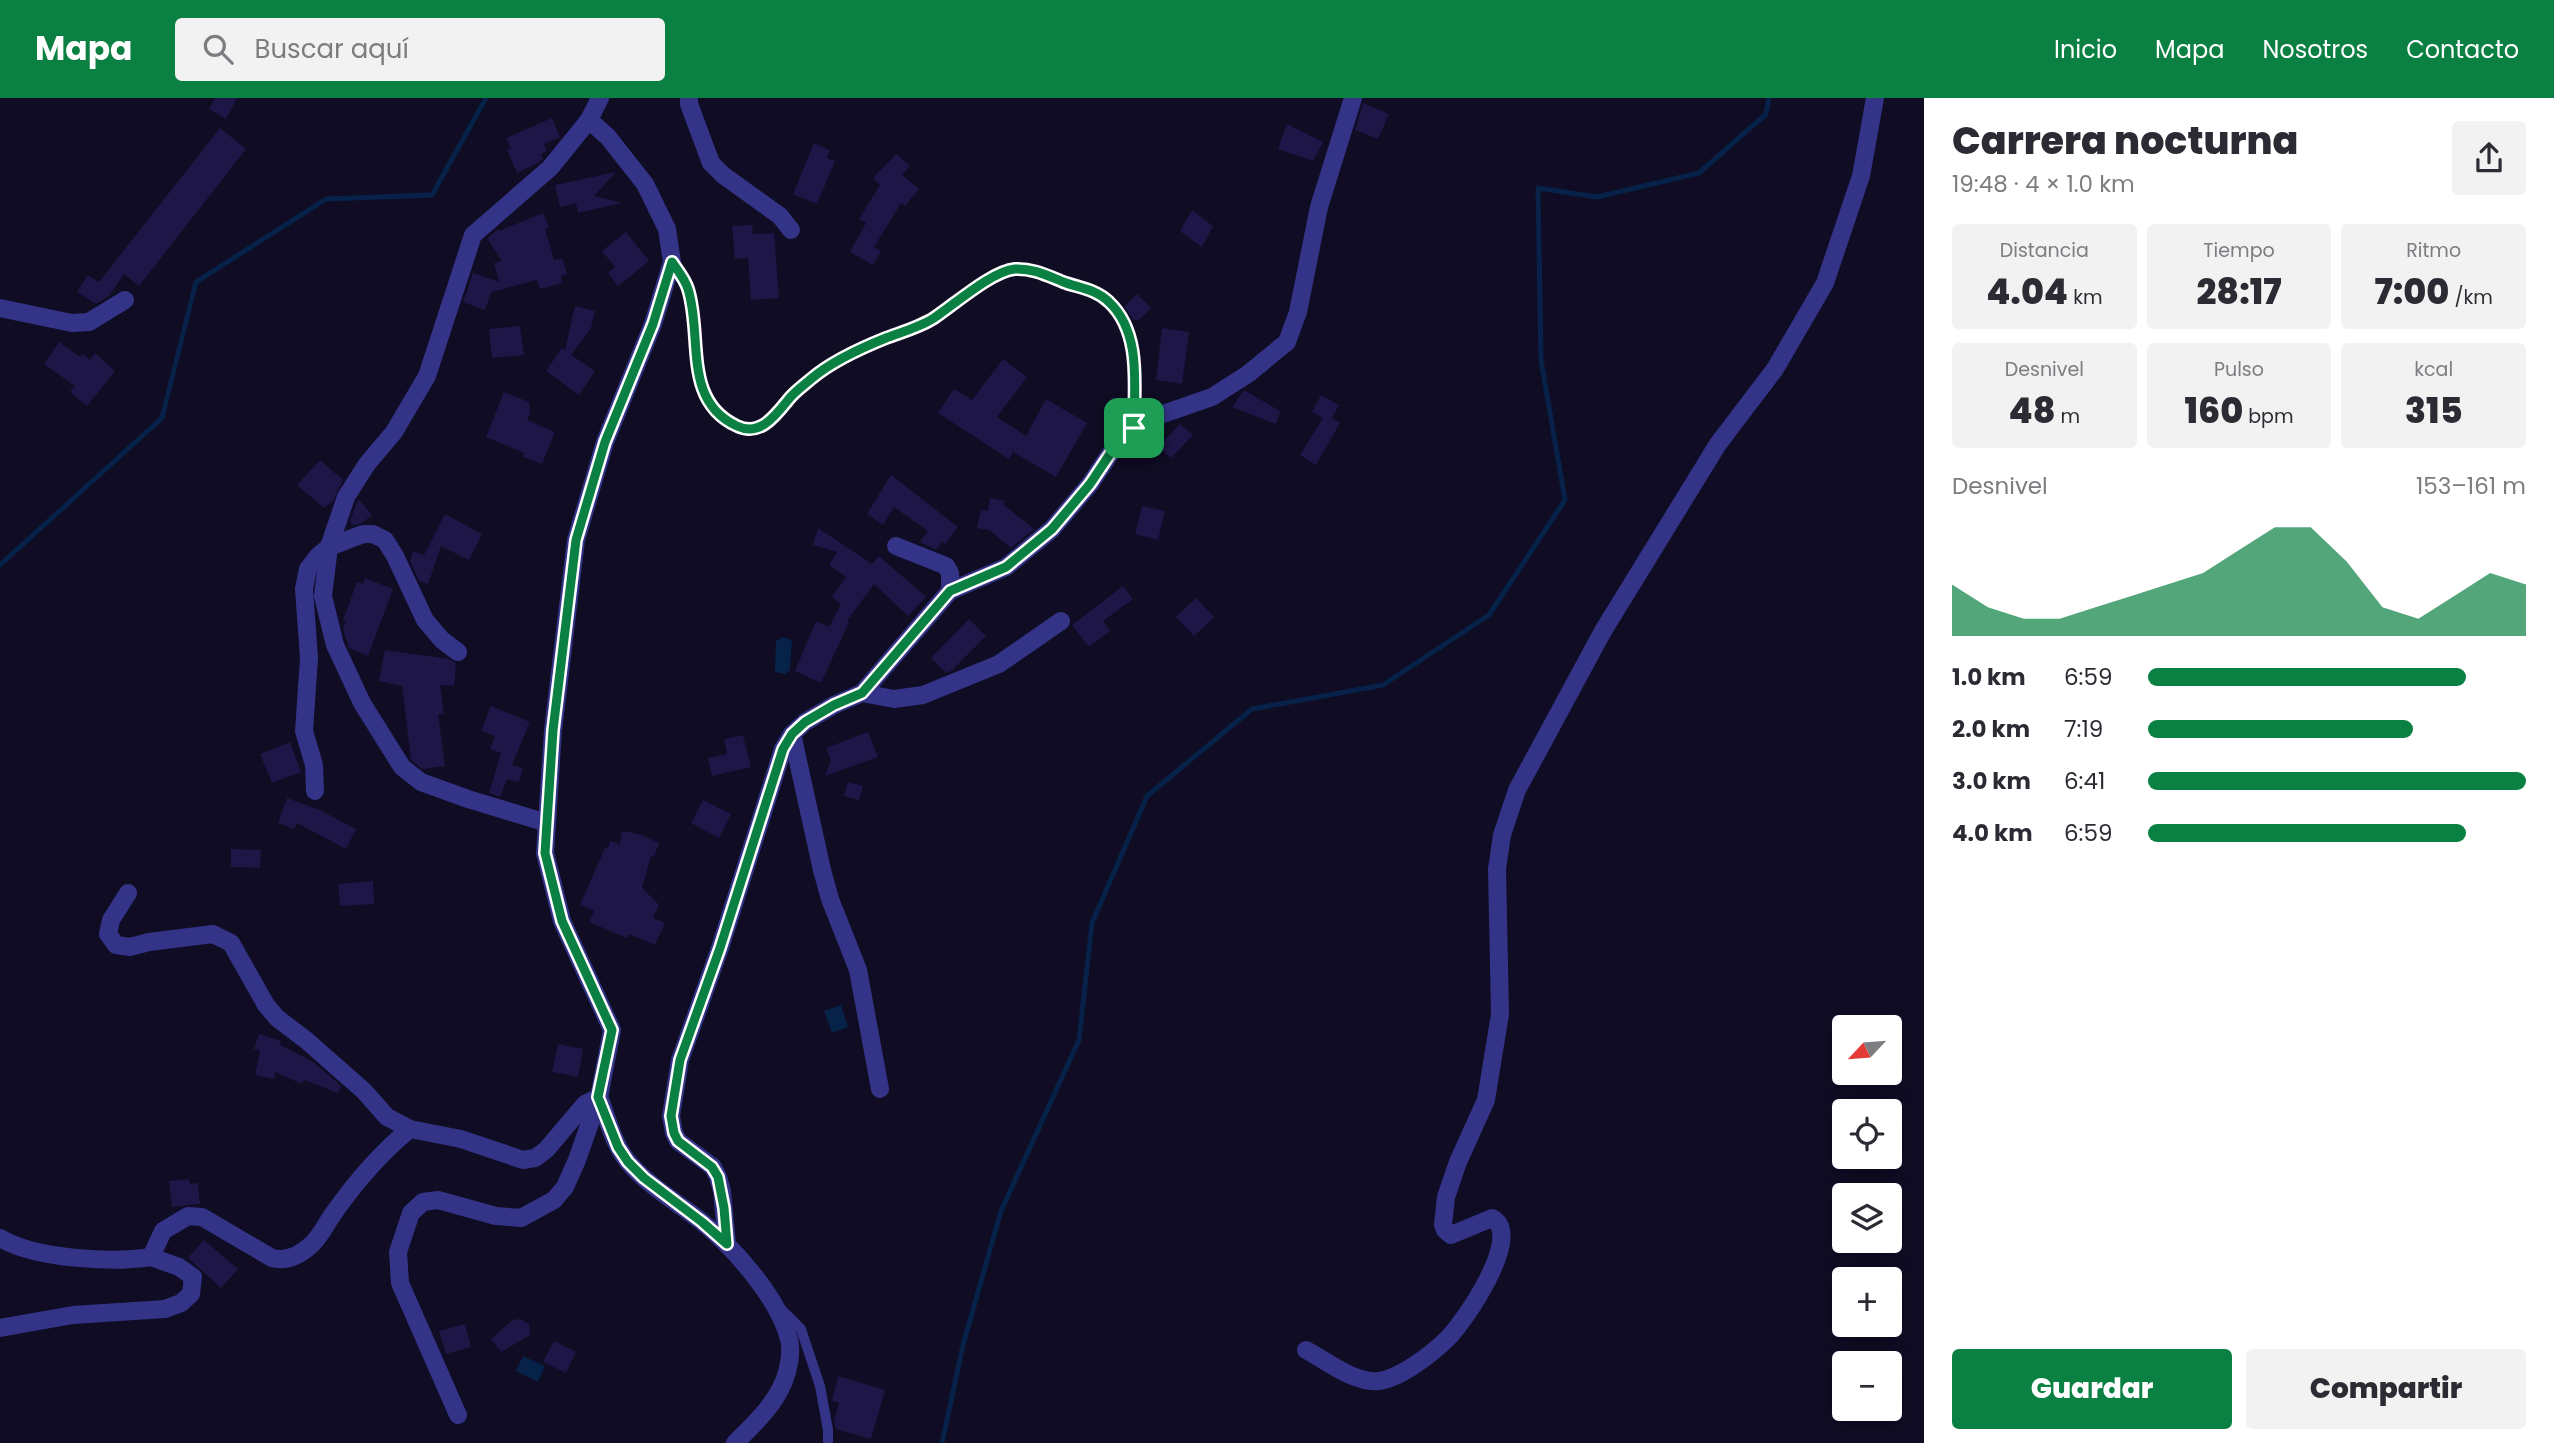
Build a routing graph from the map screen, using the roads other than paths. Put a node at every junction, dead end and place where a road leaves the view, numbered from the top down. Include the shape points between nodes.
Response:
1 (600, 98) edge
2 (689, 98) edge
3 (1353, 98) edge
4 (1875, 98) edge
5 (589, 120) junction
6 (791, 230) dead end
7 (672, 262) junction
8 (125, 300) dead end
9 (0, 308) edge
10 (1134, 428) junction
11 (896, 546) dead end
12 (329, 547) junction
13 (950, 591) junction
14 (1061, 621) dead end
15 (458, 652) dead end
16 (862, 693) junction
17 (792, 734) junction
18 (315, 791) dead end
19 (547, 823) junction
20 (128, 893) dead end
21 (880, 1089) dead end
22 (598, 1097) junction
23 (410, 1129) junction
24 (0, 1238) edge
25 (727, 1244) junction
26 (151, 1257) junction
27 (770, 1298) junction
28 (0, 1328) edge
29 (1306, 1350) dead end
30 (458, 1415) dead end
31 (735, 1443) edge
32 (828, 1443) edge

1 - 5 street
2 - 6 street via 711,163 780,216
3 - 10 street via 1319,207 1298,312 1287,342 1212,397
4 - 29 street via 1861,176 1825,283 1775,369 1718,444 1603,631 1517,790 1502,835 1497,869 1500,1014 1486,1100 1446,1197 1443,1225 1451,1235 1492,1217 1498,1221 1501,1246 1491,1275 1447,1339 1398,1375 1379,1381 1361,1379
5 - 7 street via 645,184 667,229
5 - 12 street via 550,168 473,235 427,376 394,432 346,497
7 - 10 lane via 689,291 706,400 716,414 748,430 759,429 824,369 932,320 997,274 1015,269 1041,272 1085,287 1108,300 1122,317 1135,354
7 - 19 street via 653,324 605,442 576,540 553,730
8 - 9 street via 89,322 39,318
10 - 13 street via 1052,529 1006,567
11 - 13 street via 946,566
12 - 15 street via 363,534 385,540 425,620
12 - 18 street via 308,569 304,589 309,658 304,731 314,765
12 - 19 street via 323,596 335,645 362,703 402,767 421,782
13 - 16 street
14 - 16 street via 999,664 923,695 894,699
16 - 17 street via 834,705
17 - 21 street via 830,899 858,970
17 - 25 street via 783,749 680,1060 671,1116 678,1141 718,1177
19 - 22 street via 545,853 562,921 612,1030
20 - 23 street via 111,920 108,934 116,945 222,936 231,943 277,1018 364,1091 387,1117
22 - 23 street via 585,1104 535,1158 523,1160 461,1139
22 - 25 street via 628,1162
22 - 30 street via 578,1160 554,1200 521,1218 496,1216 438,1199 423,1202 411,1213 398,1252 400,1283
23 - 26 street via 379,1156 313,1244 297,1256 281,1261 272,1258 202,1217 188,1216 163,1231
24 - 26 street via 43,1252 91,1259
25 - 27 street
26 - 28 street via 193,1277 191,1294 181,1303 165,1309 73,1315
27 - 31 street via 789,1339 790,1356 784,1380 762,1416
27 - 32 lane via 801,1329 820,1386

